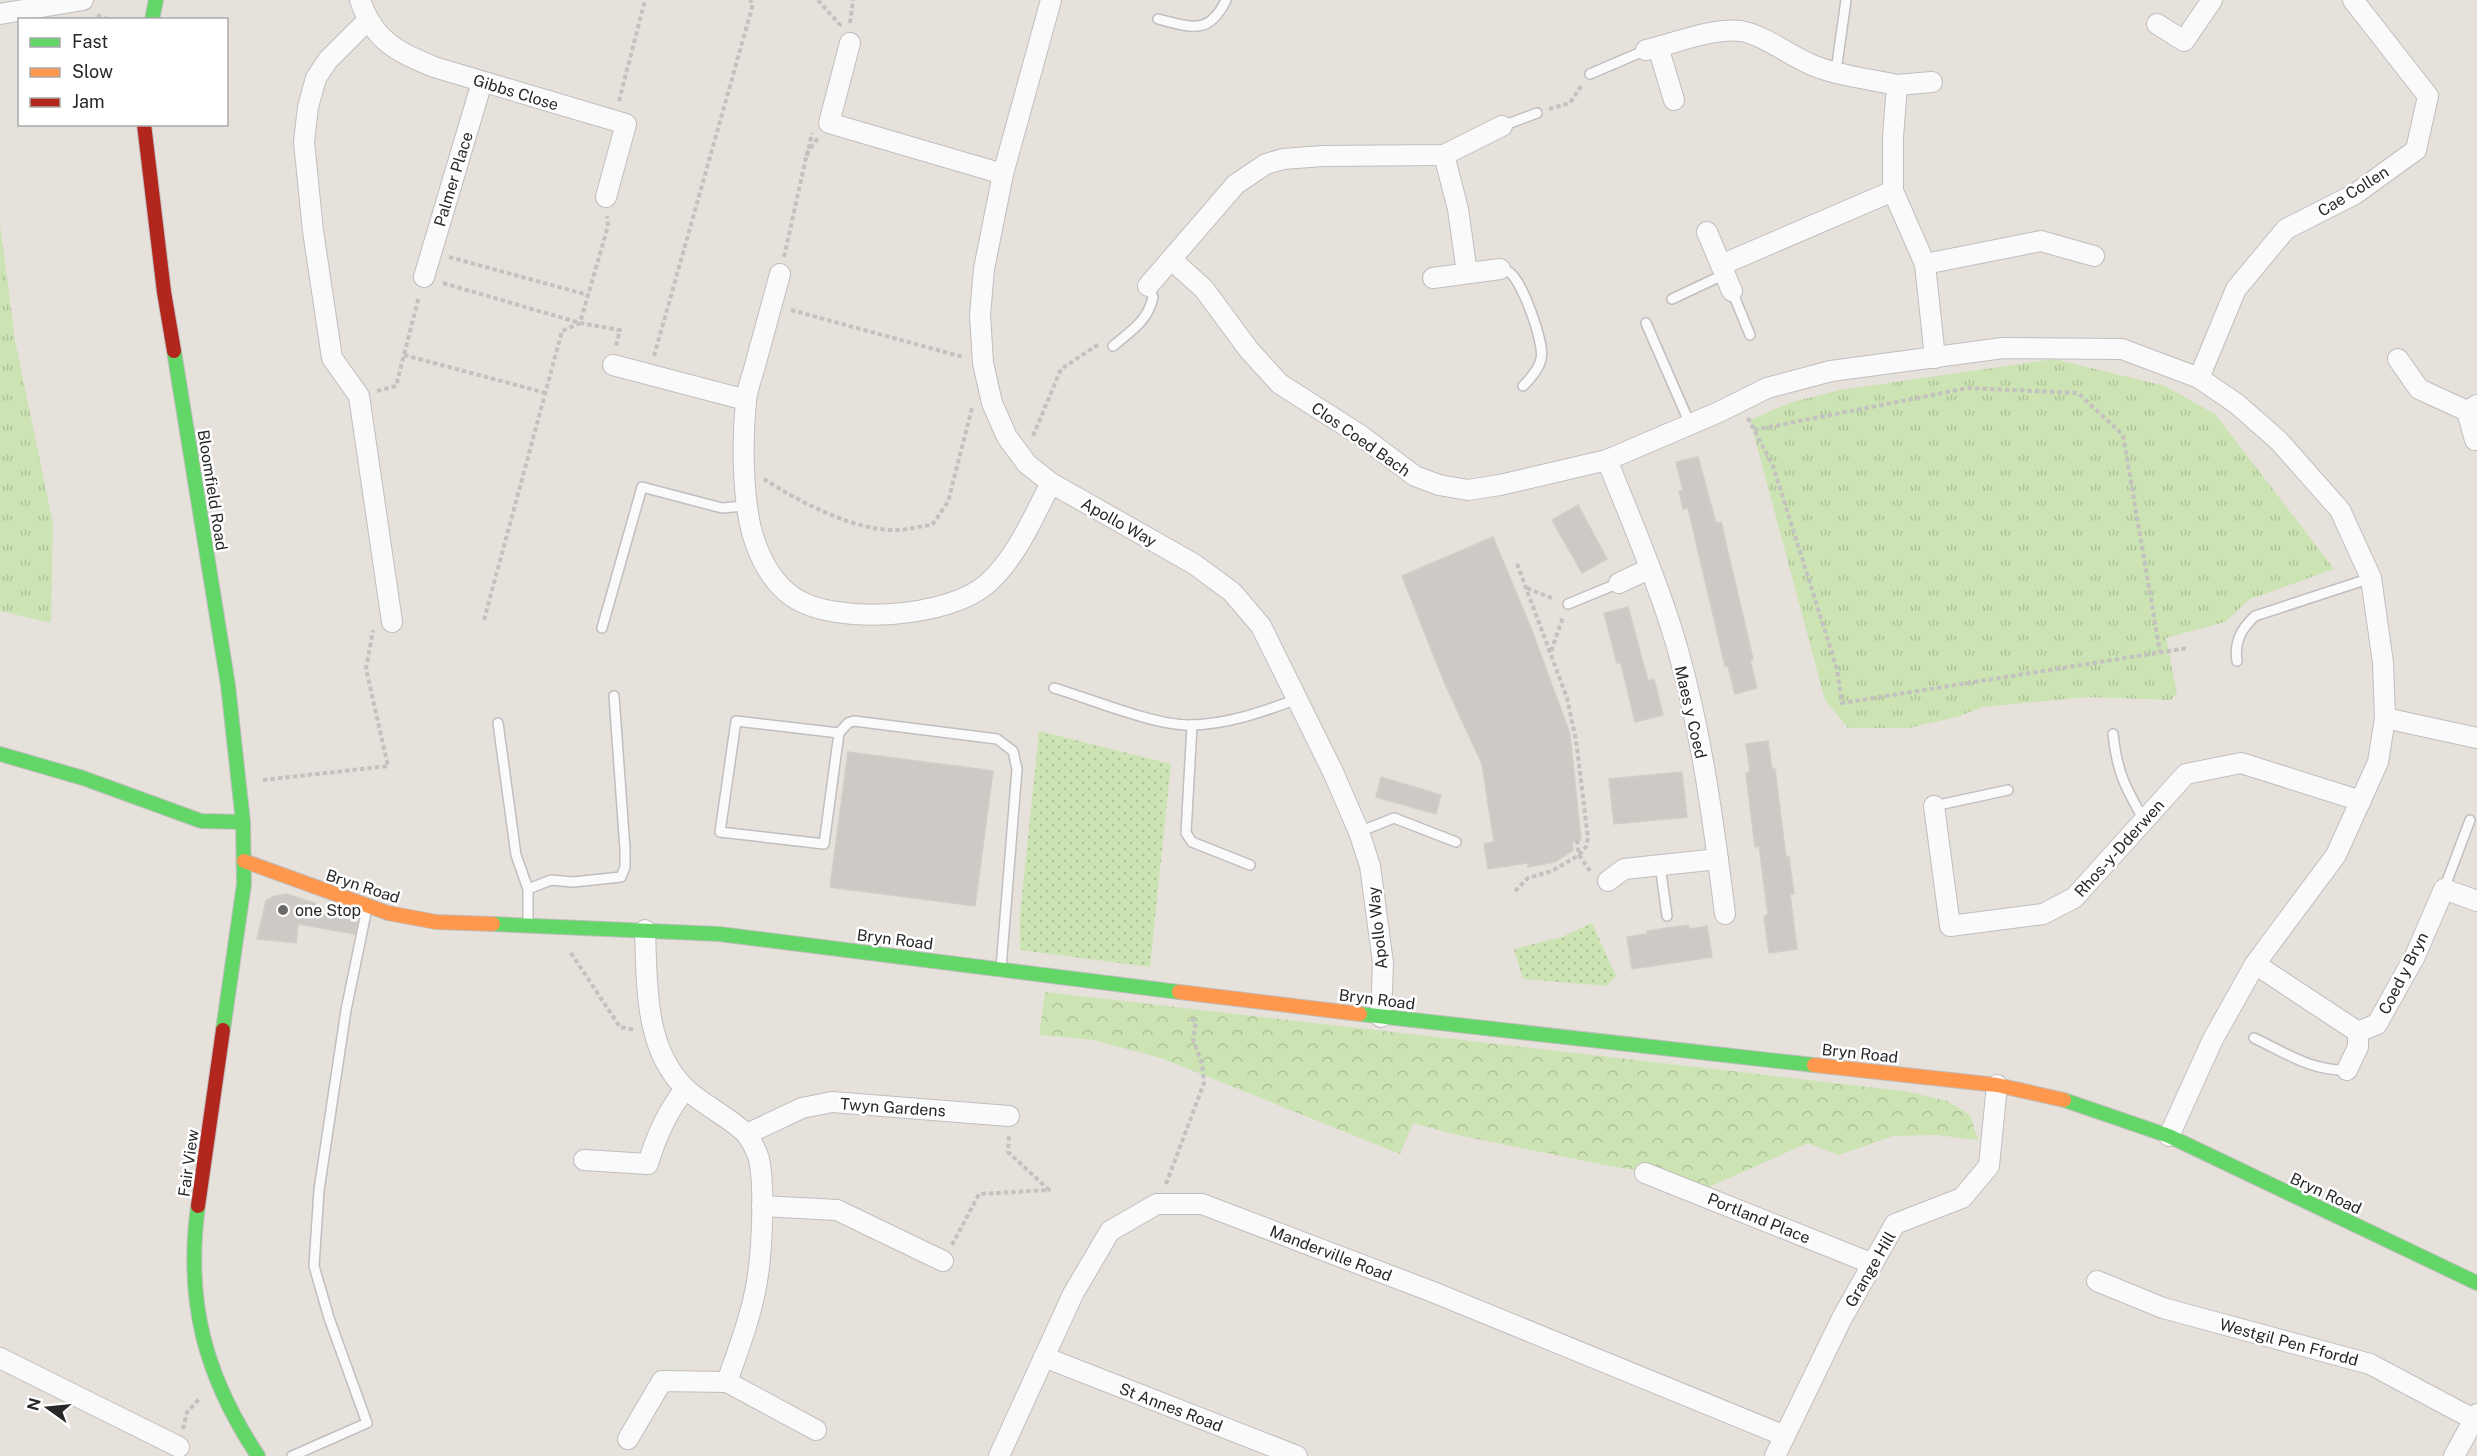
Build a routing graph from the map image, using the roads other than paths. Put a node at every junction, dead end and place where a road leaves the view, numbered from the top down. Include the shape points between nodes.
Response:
1 (83, 0) edge
2 (156, 0) edge
3 (360, 0) edge
4 (1051, 0) edge
5 (1226, 0) edge
6 (1846, 0) edge
7 (2212, 0) edge
8 (2359, 2) edge
9 (4, 9) edge
10 (152, 18) edge
11 (1158, 19) dead end
12 (367, 21) junction
13 (2157, 24) dead end
14 (850, 43) dead end
15 (1652, 49) junction
16 (1836, 71) junction
17 (1590, 74) road end
18 (482, 82) junction
19 (1932, 82) dead end
20 (1898, 85) junction
21 (1674, 100) dead end
22 (1537, 113) road end
23 (144, 126) edge
24 (1502, 126) joint
25 (1444, 155) junction
26 (1003, 174) junction
27 (1893, 191) junction
28 (606, 197) road end
29 (1707, 232) dead end
30 (2094, 256) dead end
31 (1172, 260) junction
32 (1924, 264) junction
33 (1500, 269) joint
34 (1467, 273) junction
35 (780, 274) road end
36 (1726, 276) junction
37 (424, 277) road end
38 (1433, 278) dead end
39 (1148, 286) joint
40 (1672, 299) dead end
41 (1646, 323) dead end
42 (1750, 335) dead end
43 (1117, 343) road end
44 (1935, 358) junction
45 (2398, 359) dead end
46 (613, 364) road end
47 (2199, 378) junction
48 (1523, 386) dead end
49 (746, 400) junction
50 (2472, 408) edge
51 (1690, 424) junction
52 (2475, 440) dead end
53 (1608, 460) junction
54 (1051, 483) junction
55 (746, 503) junction
56 (1649, 569) junction
57 (2371, 578) junction
58 (1619, 583) joint
59 (1568, 604) road end
60 (392, 622) road end
61 (602, 628) dead end
62 (2237, 661) dead end
63 (1054, 688) dead end
64 (614, 696) dead end
65 (1297, 699) junction
66 (2385, 718) junction
67 (498, 723) dead end
68 (1192, 725) junction
69 (839, 733) junction
70 (2113, 734) dead end
71 (2477, 738) edge
72 (0, 754) edge
73 (2008, 790) dead end
74 (2361, 801) junction
75 (1934, 806) joint
76 (2144, 820) junction
77 (2470, 820) dead end
78 (243, 822) junction
79 (1359, 832) junction
80 (1456, 842) dead end
81 (1718, 859) junction
82 (244, 861) junction
83 (1250, 865) dead end
84 (1660, 865) junction
85 (1602, 880) road end
86 (2444, 888) junction
87 (528, 889) junction
88 (2477, 901) edge
89 (367, 906) junction
90 (1725, 914) dead end
91 (1667, 916) dead end
92 (528, 926) junction
93 (645, 930) junction
94 (2255, 964) junction
95 (1001, 969) junction
96 (1381, 1017) junction
97 (2358, 1032) junction
98 (2254, 1038) dead end
99 (2347, 1070) joint
100 (1997, 1085) junction
101 (685, 1089) junction
102 (1009, 1116) road end
103 (747, 1134) junction
104 (2169, 1137) junction
105 (584, 1160) dead end
106 (1645, 1173) dead end
107 (762, 1206) junction
108 (943, 1261) road end
109 (1873, 1264) junction
110 (2097, 1281) dead end
111 (2477, 1283) edge
112 (1044, 1357) junction
113 (0, 1358) edge
114 (728, 1382) junction
115 (2476, 1417) edge
116 (816, 1430) dead end
117 (1785, 1436) junction
118 (628, 1439) dead end
119 (179, 1447) road end
120 (258, 1456) edge
121 (292, 1456) edge
122 (999, 1456) edge
123 (1298, 1456) edge
124 (1775, 1456) edge
125 (2454, 1456) edge

1 - 9 street
2 - 10 street
3 - 12 street, Gibbs Close
4 - 26 street, Apollo Way
5 - 11 lane via 1217,17 1207,25 1194,27
6 - 16 lane
7 - 13 street via 2184,41
8 - 47 street, Cae Collen via 2427,96 2416,150 2355,194 2286,230 2236,289
12 - 18 street, Gibbs Close via 400,52
12 - 60 street via 342,44 316,78 304,142 332,358 359,396
14 - 26 street via 829,123
15 - 16 street via 1740,31 1761,37 1814,66
15 - 17 lane
15 - 21 street
16 - 20 street
18 - 28 street, Gibbs Close via 626,124
18 - 37 street, Palmer Place
19 - 20 street
20 - 27 street
22 - 24 lane
23 - 78 street, Bloomfield Road via 164,292 228,685
24 - 25 street
25 - 31 street via 1323,156 1266,164 1236,184
25 - 34 street via 1458,209
26 - 54 street, Apollo Way via 984,269 980,315 983,363 1007,437 1023,459
27 - 32 street
27 - 36 street
29 - 36 street
30 - 32 street via 2041,241
31 - 39 street
31 - 53 street, Clos Coed Bach via 1204,289 1280,384 1415,476 1468,490
32 - 44 street
33 - 34 street
33 - 48 lane via 1510,272 1518,282 1540,335 1539,366
34 - 38 street
35 - 49 street
36 - 40 lane
36 - 42 lane
39 - 43 lane via 1154,297 1150,311
41 - 51 lane
44 - 47 street, Clos Coed Bach via 2003,348 2122,349
44 - 51 street, Clos Coed Bach via 1831,371 1767,388
45 - 50 street via 2419,389
46 - 49 street
47 - 57 street, Clos Coed Bach via 2237,404 2279,441 2340,510
49 - 55 street
50 - 52 street
51 - 53 street, Clos Coed Bach
53 - 56 street, Maes y Coed
54 - 55 street via 1014,550 988,584 938,609 904,614 827,611 793,597 770,575 755,542
54 - 65 street, Apollo Way via 1194,564 1232,592 1261,626
55 - 61 lane via 722,508 642,487
56 - 58 street
56 - 81 street, Maes y Coed via 1671,627 1688,691
57 - 62 lane via 2255,616 2244,626 2237,642
57 - 66 street, Clos Coed Bach via 2383,663
58 - 59 lane
63 - 68 lane via 1158,720
64 - 87 lane via 625,849 621,877 573,882 551,879
65 - 68 lane via 1263,712
65 - 79 street, Apollo Way
66 - 71 street
66 - 74 street, Clos Coed Bach via 2378,762
67 - 87 lane via 516,855
68 - 83 lane via 1186,833 1192,842
69 - 69 lane via 736,721 720,832 824,844
69 - 95 lane via 854,721 991,738 1013,751 1017,769
70 - 76 lane via 2122,780
72 - 78 street via 201,820
73 - 75 lane
74 - 76 street, Rhos-y-Dderwen via 2241,763 2186,774
74 - 94 street, Clos Coed Bach via 2336,855
75 - 76 street, Rhos-y-Dderwen via 1950,926 2043,914 2073,898
77 - 86 lane
78 - 82 street, Bloomfield Road
79 - 80 lane via 1394,818
79 - 96 street, Apollo Way via 1371,866 1383,963
81 - 84 street
81 - 90 street, Maes y Coed
82 - 89 street, Bryn Road
82 - 120 street, Fair View via 243,895 194,1236 195,1285 201,1337 214,1381
84 - 85 street via 1624,869
84 - 91 lane
86 - 88 street
86 - 97 street, Coed y Bryn via 2415,956 2377,1024
87 - 92 lane
89 - 92 street, Bryn Road via 436,922
89 - 121 lane via 346,1010 319,1190 314,1266 367,1423
92 - 93 street, Bryn Road
93 - 95 street, Bryn Road via 719,934
93 - 101 street via 647,985 659,1050
94 - 97 street
94 - 104 street, Clos Coed Bach via 2212,1039
95 - 96 street, Bryn Road
96 - 100 street, Bryn Road
97 - 99 street via 2358,1047
98 - 99 lane via 2326,1070
100 - 104 street, Bryn Road via 2052,1096
100 - 109 street, Grange Hill via 1989,1166 1962,1198 1895,1224
101 - 103 street
101 - 105 street via 668,1110 648,1164
102 - 103 street, Twyn Gardens via 832,1102 802,1108
103 - 107 street via 759,1158
104 - 111 street, Bryn Road
106 - 109 street, Portland Place
107 - 108 street via 837,1210
107 - 114 street via 757,1281
109 - 117 street, Grange Hill via 1842,1318
110 - 115 street, Westgil Pen Ffordd via 2163,1308 2370,1364
112 - 117 street, Manderville Road via 1073,1294 1110,1231 1154,1204 1202,1204 1433,1292
112 - 122 street, Manderville Road
112 - 123 street, St Annes Road
113 - 119 street
114 - 116 street
114 - 118 street via 662,1381
115 - 125 street
117 - 124 street, Grange Hill

